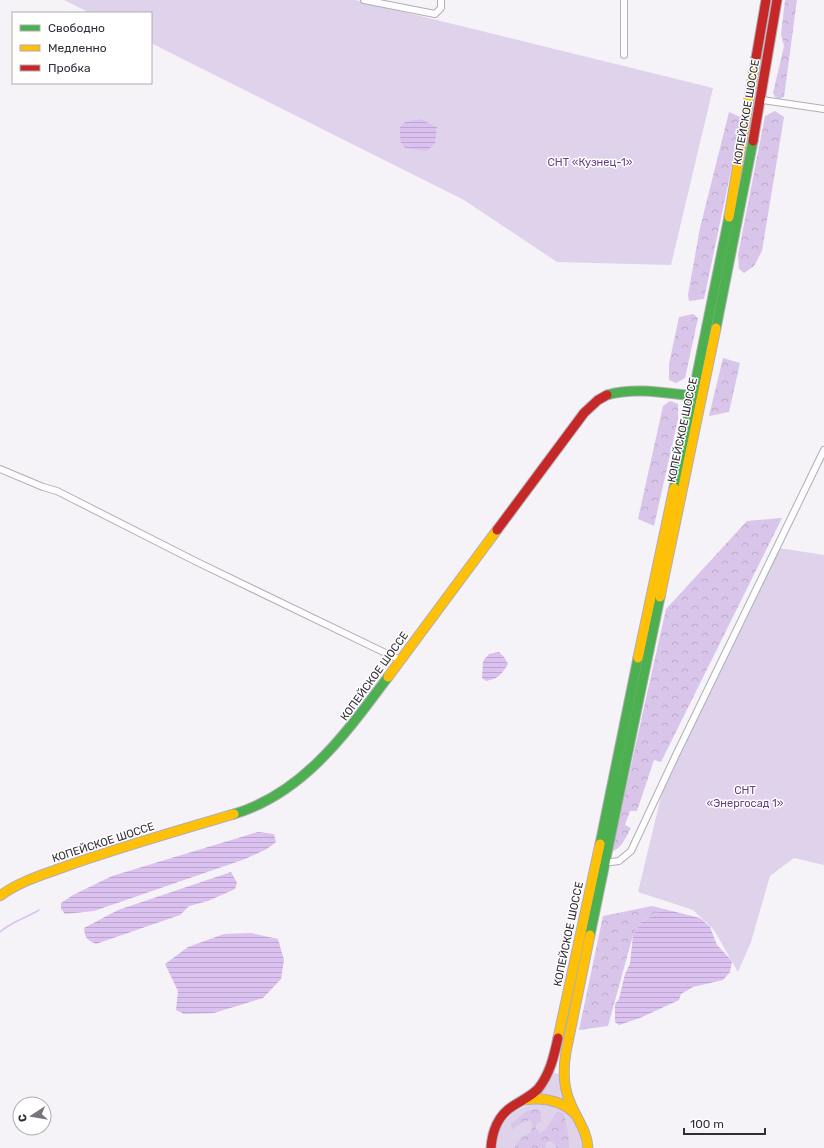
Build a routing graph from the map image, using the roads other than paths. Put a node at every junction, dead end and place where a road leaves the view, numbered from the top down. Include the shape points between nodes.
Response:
1 (364, 0) edge
2 (441, 0) edge
3 (624, 0) edge
4 (766, 0) edge
5 (777, 0) edge
6 (389, 2) edge
7 (624, 55) dead end
8 (750, 97) junction
9 (762, 100) junction
10 (824, 109) edge
11 (697, 397) junction
12 (824, 450) edge
13 (0, 469) edge
14 (400, 660) junction
15 (603, 863) junction
16 (0, 896) edge
17 (525, 1100) junction
18 (577, 1116) junction
19 (588, 1147) edge
20 (491, 1148) edge

1 - 6 street
2 - 6 street via 441,8 435,14
3 - 7 street
4 - 8 main road, КОПЕЙСКОЕ ШОССЕ
5 - 9 main road, КОПЕЙСКОЕ ШОССЕ
8 - 9 main road
8 - 11 main road, КОПЕЙСКОЕ ШОССЕ
9 - 10 street
9 - 11 main road, КОПЕЙСКОЕ ШОССЕ
11 - 14 main road, КОПЕЙСКОЕ ШОССЕ via 618,392 601,397 584,413
11 - 15 main road, КОПЕЙСКОЕ ШОССЕ
11 - 17 main road, КОПЕЙСКОЕ ШОССЕ via 554,1055 547,1077
12 - 15 street via 631,851 619,861
13 - 14 street via 57,491
14 - 16 main road, КОПЕЙСКОЕ ШОССЕ via 344,736 320,762 285,790 244,811 92,857 37,877
15 - 18 main road, КОПЕЙСКОЕ ШОССЕ via 564,1061 565,1083
17 - 18 main road via 554,1100 567,1106
17 - 20 main road, КОПЕЙСКОЕ ШОССЕ via 510,1108 499,1120 492,1136
18 - 19 main road, КОПЕЙСКОЕ ШОССЕ via 585,1130

